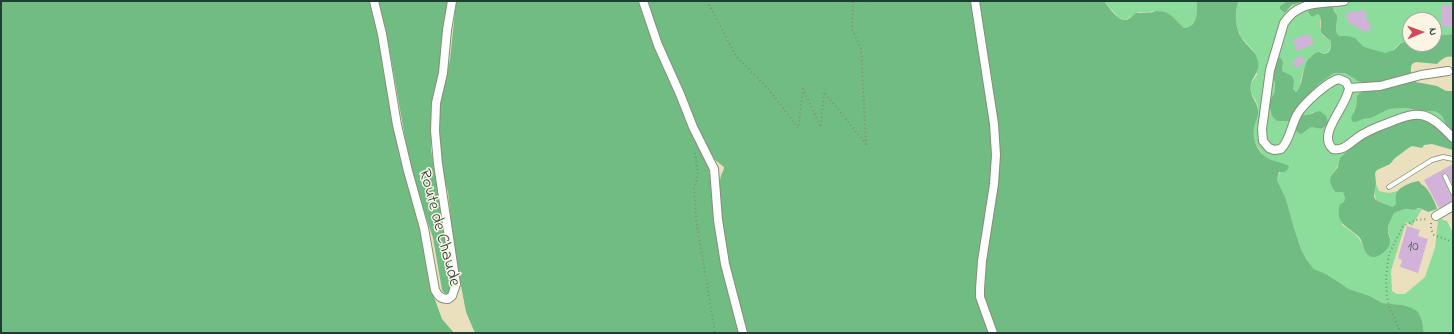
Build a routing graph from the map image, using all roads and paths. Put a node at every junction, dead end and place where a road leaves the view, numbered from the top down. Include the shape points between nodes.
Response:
1 (374, 1) edge
2 (452, 1) edge
3 (642, 1) edge
4 (707, 1) edge
5 (853, 1) edge
6 (975, 1) edge
7 (1344, 1) edge
8 (1448, 71) dead end
9 (1349, 88) junction
10 (1453, 138) edge
11 (695, 151) dead end
12 (1453, 159) edge
13 (1445, 176) dead end
14 (1389, 187) dead end
15 (1453, 193) edge
16 (1453, 206) edge
17 (1435, 217) junction
18 (1453, 242) edge
19 (715, 333) edge
20 (743, 333) edge
21 (994, 333) edge
22 (1401, 333) edge

1 - 2 street, Route de Chaude via 397,125 424,228 435,290 443,299 452,296 456,284 435,131 436,103 443,73
3 - 20 street via 693,127 714,169 725,264
4 - 5 path via 736,56 770,91 798,128 803,89 822,127 824,92 866,144 861,48 852,29
6 - 21 street via 994,124 996,155 980,289 980,297
7 - 9 street via 1307,5 1294,11 1284,23 1268,80 1262,129 1266,146 1274,150 1281,149 1301,108 1332,81 1343,80
8 - 9 street via 1380,86
9 - 10 street via 1327,134 1328,142 1333,149 1340,150 1372,130 1412,114 1431,118
11 - 19 path via 698,175 694,188 696,219
12 - 14 lane via 1443,157 1432,160
13 - 15 lane
16 - 17 street
17 - 18 path via 1431,225 1434,235
17 - 22 path via 1416,220 1403,226 1389,254 1387,298

